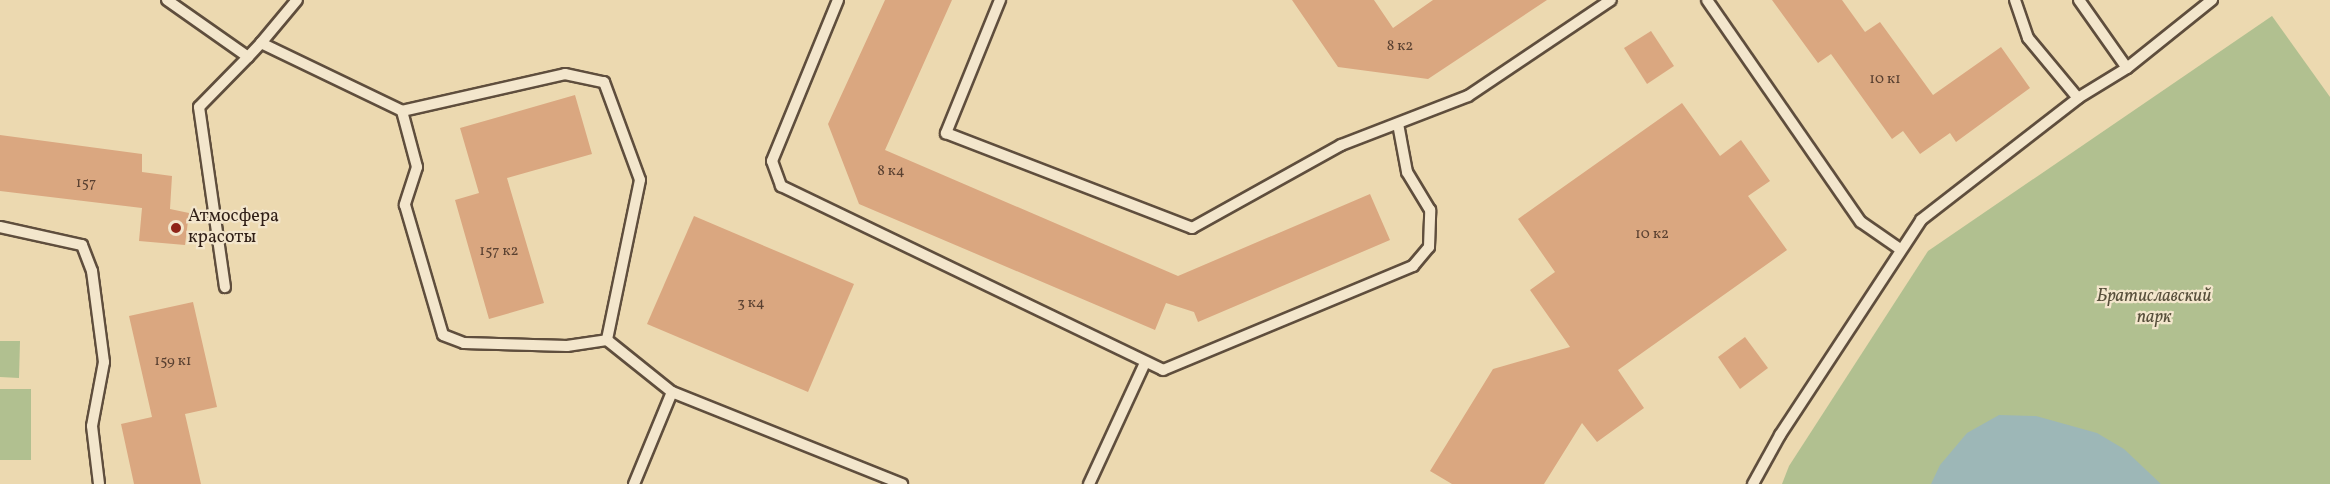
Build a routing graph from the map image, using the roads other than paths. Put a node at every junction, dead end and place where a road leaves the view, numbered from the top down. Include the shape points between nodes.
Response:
1 (167, 0) edge
2 (297, 0) edge
3 (838, 0) edge
4 (1000, 0) edge
5 (1611, 0) edge
6 (1707, 0) edge
7 (2015, 0) edge
8 (2079, 0) edge
9 (2212, 0) edge
10 (261, 43) junction
11 (248, 57) junction
12 (2127, 68) junction
13 (2078, 98) junction
14 (402, 111) junction
15 (1398, 124) junction
16 (0, 227) edge
17 (1900, 249) junction
18 (225, 287) dead end
19 (607, 340) junction
20 (1145, 363) junction
21 (672, 392) junction
22 (99, 484) edge
23 (634, 484) edge
24 (902, 484) edge
25 (1089, 484) edge
26 (1753, 484) edge

1 - 11 lane
2 - 10 lane
3 - 20 lane via 772,161 781,186
4 - 15 lane via 946,132 1192,228 1341,145
5 - 15 lane via 1468,96
6 - 17 lane via 1862,222
7 - 13 lane via 2028,38
8 - 12 lane
9 - 12 lane
10 - 11 lane
10 - 14 lane
11 - 18 lane via 199,107
12 - 13 lane
13 - 17 lane via 1922,220
14 - 19 lane via 417,167 405,205 443,336 464,343 567,346
14 - 19 lane via 565,74 604,82 640,180
15 - 20 lane via 1407,172 1430,210 1429,247 1413,266 1163,370
16 - 22 lane via 82,244 92,271 104,362 92,426
17 - 26 lane via 1886,278 1780,435
19 - 21 lane
20 - 25 lane
21 - 23 lane
21 - 24 lane

